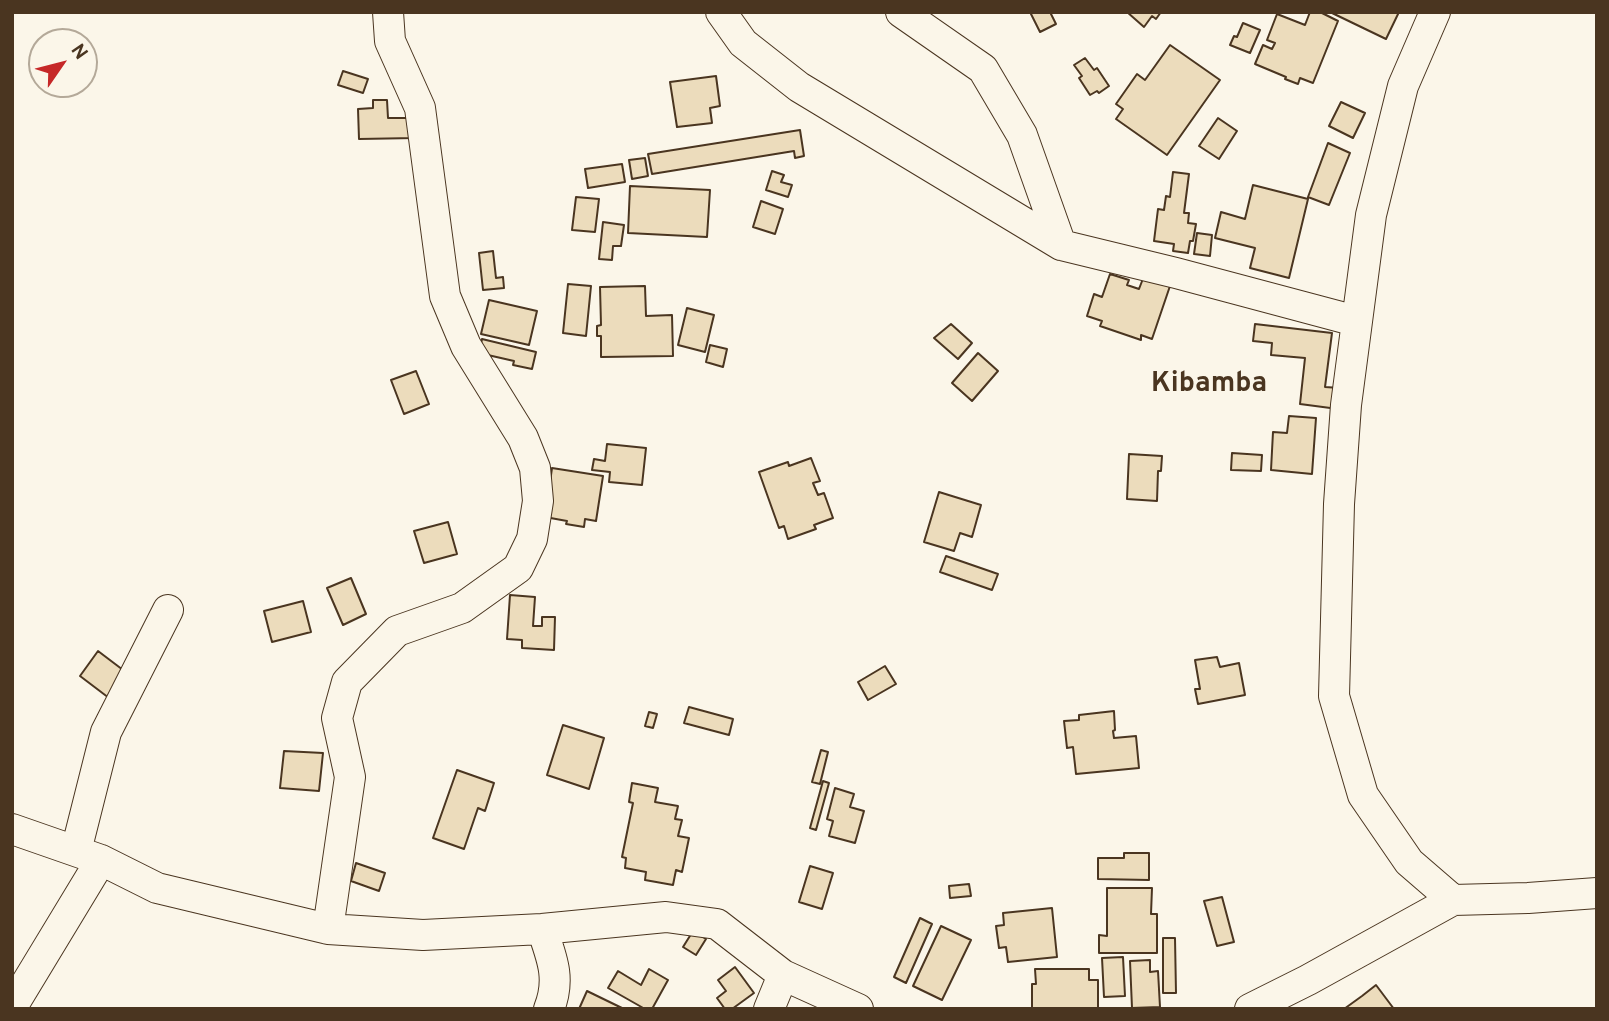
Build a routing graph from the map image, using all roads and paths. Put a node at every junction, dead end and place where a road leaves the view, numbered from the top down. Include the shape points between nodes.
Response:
1 (388, 12) edge
2 (721, 12) edge
3 (901, 12) edge
4 (1435, 12) edge
5 (1061, 246) junction
6 (1356, 321) junction
7 (168, 610) dead end
8 (12, 829) edge
9 (89, 855) junction
10 (1597, 893) edge
11 (1453, 900) junction
12 (328, 929) junction
13 (542, 929) junction
14 (783, 975) junction
15 (12, 1007) edge
16 (549, 1009) edge
17 (769, 1009) edge
18 (858, 1009) edge
19 (1250, 1009) edge

1 - 12 street via 390,41 419,108 445,296 466,346 523,438 535,468 538,501 532,539 518,568 462,608 397,631 347,682 337,718 350,777
2 - 5 street via 743,43 799,87
3 - 5 street via 983,69 1022,135
4 - 6 street via 1403,86 1371,215
5 - 6 street
6 - 11 street via 1339,504 1334,696 1363,795 1409,862
7 - 9 street via 106,732
8 - 9 street
9 - 12 street via 157,888
9 - 15 street
10 - 11 street
11 - 19 street
12 - 13 street via 423,935
13 - 14 street via 666,917 718,924
13 - 16 street via 553,962 555,994
14 - 17 street
14 - 18 street

